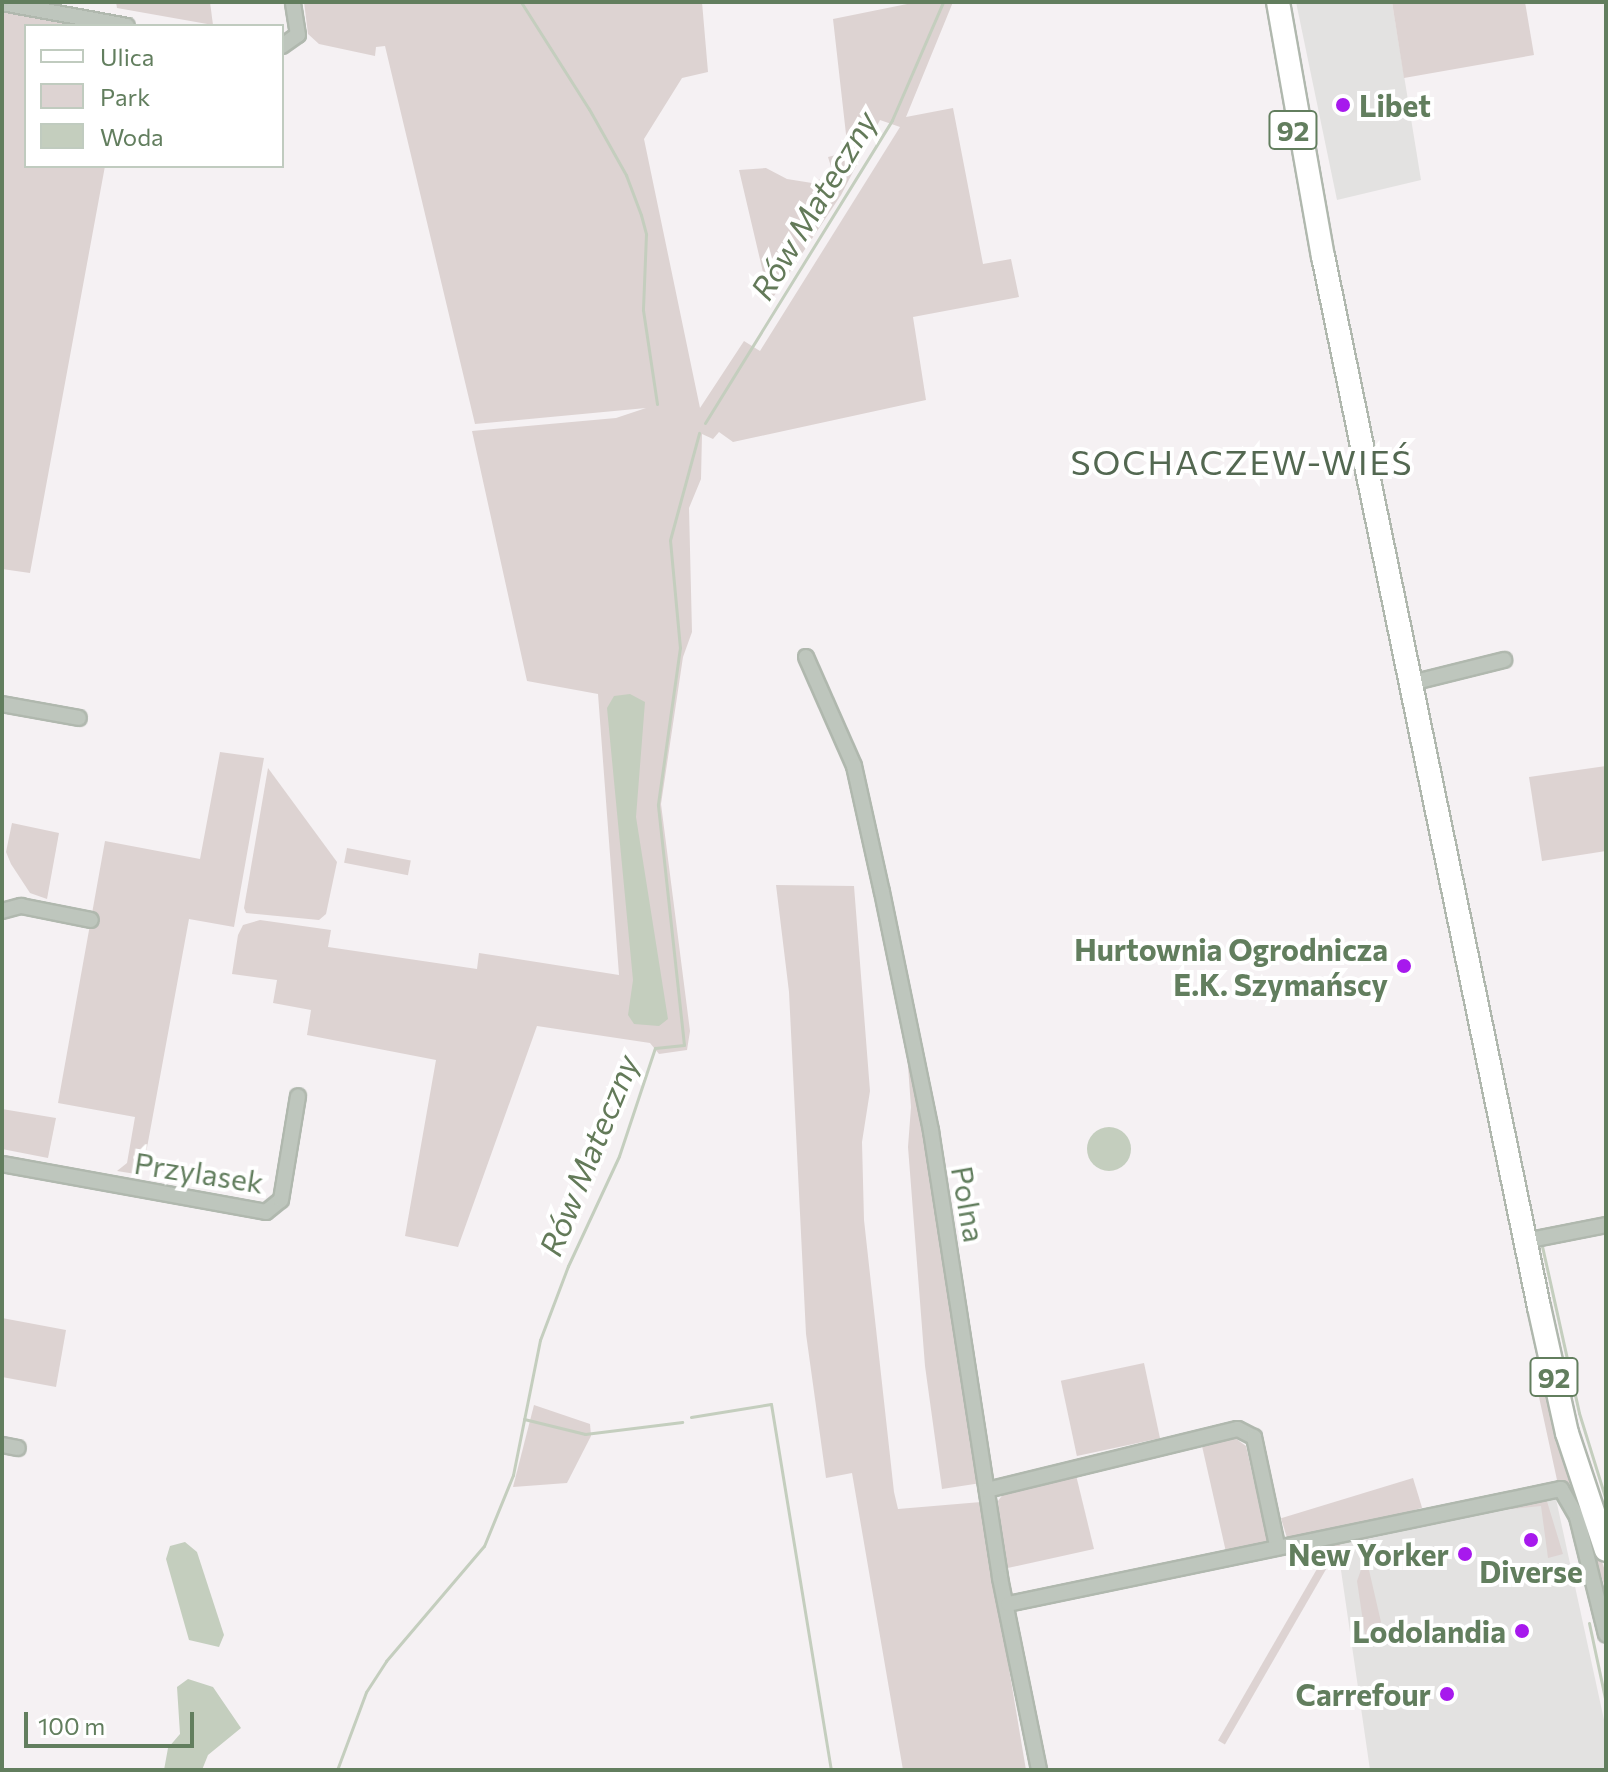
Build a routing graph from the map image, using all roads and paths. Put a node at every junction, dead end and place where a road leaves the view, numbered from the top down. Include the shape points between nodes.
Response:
1 (293, 2) edge
2 (1266, 2) edge
3 (1278, 2) edge
4 (2, 3) edge
5 (116, 24) edge
6 (284, 45) edge
7 (1323, 256) junction
8 (806, 657) dead end
9 (1504, 660) dead end
10 (1411, 683) junction
11 (2, 704) edge
12 (79, 718) dead end
13 (2, 911) edge
14 (91, 920) dead end
15 (298, 1096) dead end
16 (2, 1164) edge
17 (1606, 1225) edge
18 (1525, 1241) junction
19 (2, 1445) edge
20 (18, 1448) dead end
21 (987, 1490) junction
22 (1277, 1545) junction
23 (1606, 1550) edge
24 (1008, 1604) junction
25 (1606, 1634) edge
26 (1039, 1770) edge

1 - 6 street via 298,35
2 - 7 main road, 92
3 - 7 main road, 92
4 - 5 street
7 - 10 main road, 92
8 - 21 street, Polna via 854,766 882,892 931,1131
9 - 10 street
10 - 18 main road, 92
11 - 12 street
13 - 14 street via 21,906
15 - 16 street, Przylasek via 281,1200 266,1212
17 - 18 street
18 - 23 main road, 92 via 1567,1433
19 - 20 street
21 - 22 street via 1238,1429 1254,1437
21 - 24 street, Polna
22 - 24 street
22 - 25 street via 1561,1489 1577,1517
24 - 26 street, Polna

